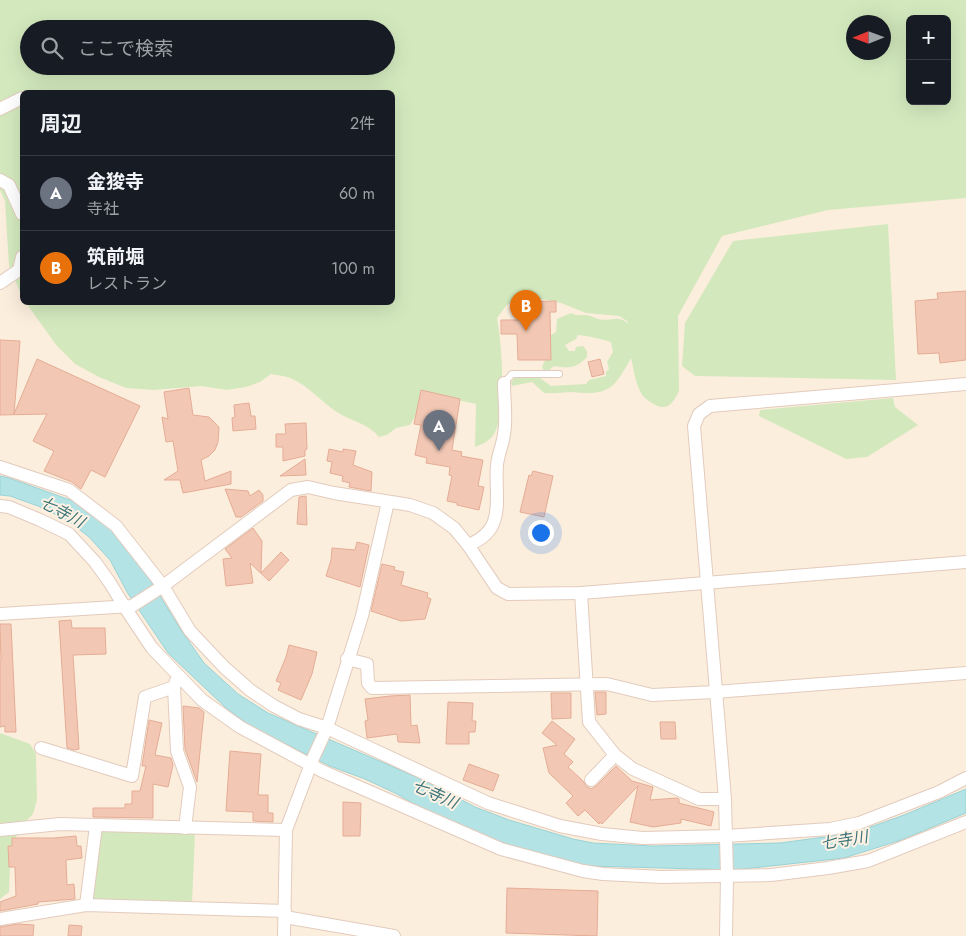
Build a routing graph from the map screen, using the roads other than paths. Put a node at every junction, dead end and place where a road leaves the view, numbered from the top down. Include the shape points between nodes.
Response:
1 (20, 99) edge
2 (0, 109) edge
3 (0, 180) edge
4 (20, 209) edge
5 (20, 266) edge
6 (0, 283) edge
7 (559, 374) dead end
8 (504, 383) joint
9 (966, 384) edge
10 (0, 467) edge
11 (388, 502) junction
12 (0, 506) edge
13 (468, 545) junction
14 (966, 562) edge
15 (706, 583) junction
16 (160, 587) junction
17 (581, 593) junction
18 (128, 606) junction
19 (0, 614) edge
20 (348, 659) junction
21 (966, 673) edge
22 (176, 681) junction
23 (587, 684) junction
24 (716, 692) junction
25 (325, 732) junction
26 (41, 748) dead end
27 (615, 755) junction
28 (312, 761) junction
29 (966, 778) edge
30 (591, 780) dead end
31 (725, 799) junction
32 (966, 822) edge
33 (96, 826) junction
34 (184, 828) junction
35 (0, 830) edge
36 (286, 830) junction
37 (726, 836) junction
38 (727, 876) junction
39 (86, 905) junction
40 (285, 914) junction
41 (0, 919) edge
42 (284, 936) edge
43 (394, 936) edge
44 (726, 936) edge

1 - 2 street
3 - 4 street via 9,184
5 - 6 street via 19,270
7 - 8 lane via 512,374
8 - 13 street via 505,433 497,464 498,498 494,522 489,533
9 - 15 street via 710,406 704,410 694,426
10 - 16 street via 69,490 116,526
11 - 13 street via 410,505 433,514 454,528
11 - 16 street via 308,486 291,490
11 - 20 street via 362,616
12 - 18 street via 70,534
13 - 17 street via 497,588 508,594
14 - 15 street
15 - 17 street
15 - 24 street
16 - 18 street
16 - 25 street via 190,631 250,690
17 - 23 street
18 - 19 street
18 - 22 street
20 - 23 street via 367,664 368,683 372,688
20 - 25 street
21 - 24 street
22 - 26 street via 145,697 132,776
22 - 28 street via 240,726
22 - 34 street via 177,751 190,787
23 - 24 street via 607,684 652,695
23 - 27 street via 589,722
24 - 31 street
25 - 28 street
25 - 37 street via 488,803 560,826 643,838
27 - 30 street
27 - 31 street via 633,769 699,799
28 - 36 street
28 - 38 street via 322,771 501,848 541,860 603,874
29 - 37 street via 860,823 830,829
31 - 37 street
32 - 38 street via 862,862 771,875
33 - 34 street
33 - 35 street via 60,824
33 - 39 street
34 - 36 street
36 - 40 street
37 - 38 street
38 - 44 street
39 - 40 street
39 - 41 street
40 - 42 street
40 - 43 street

